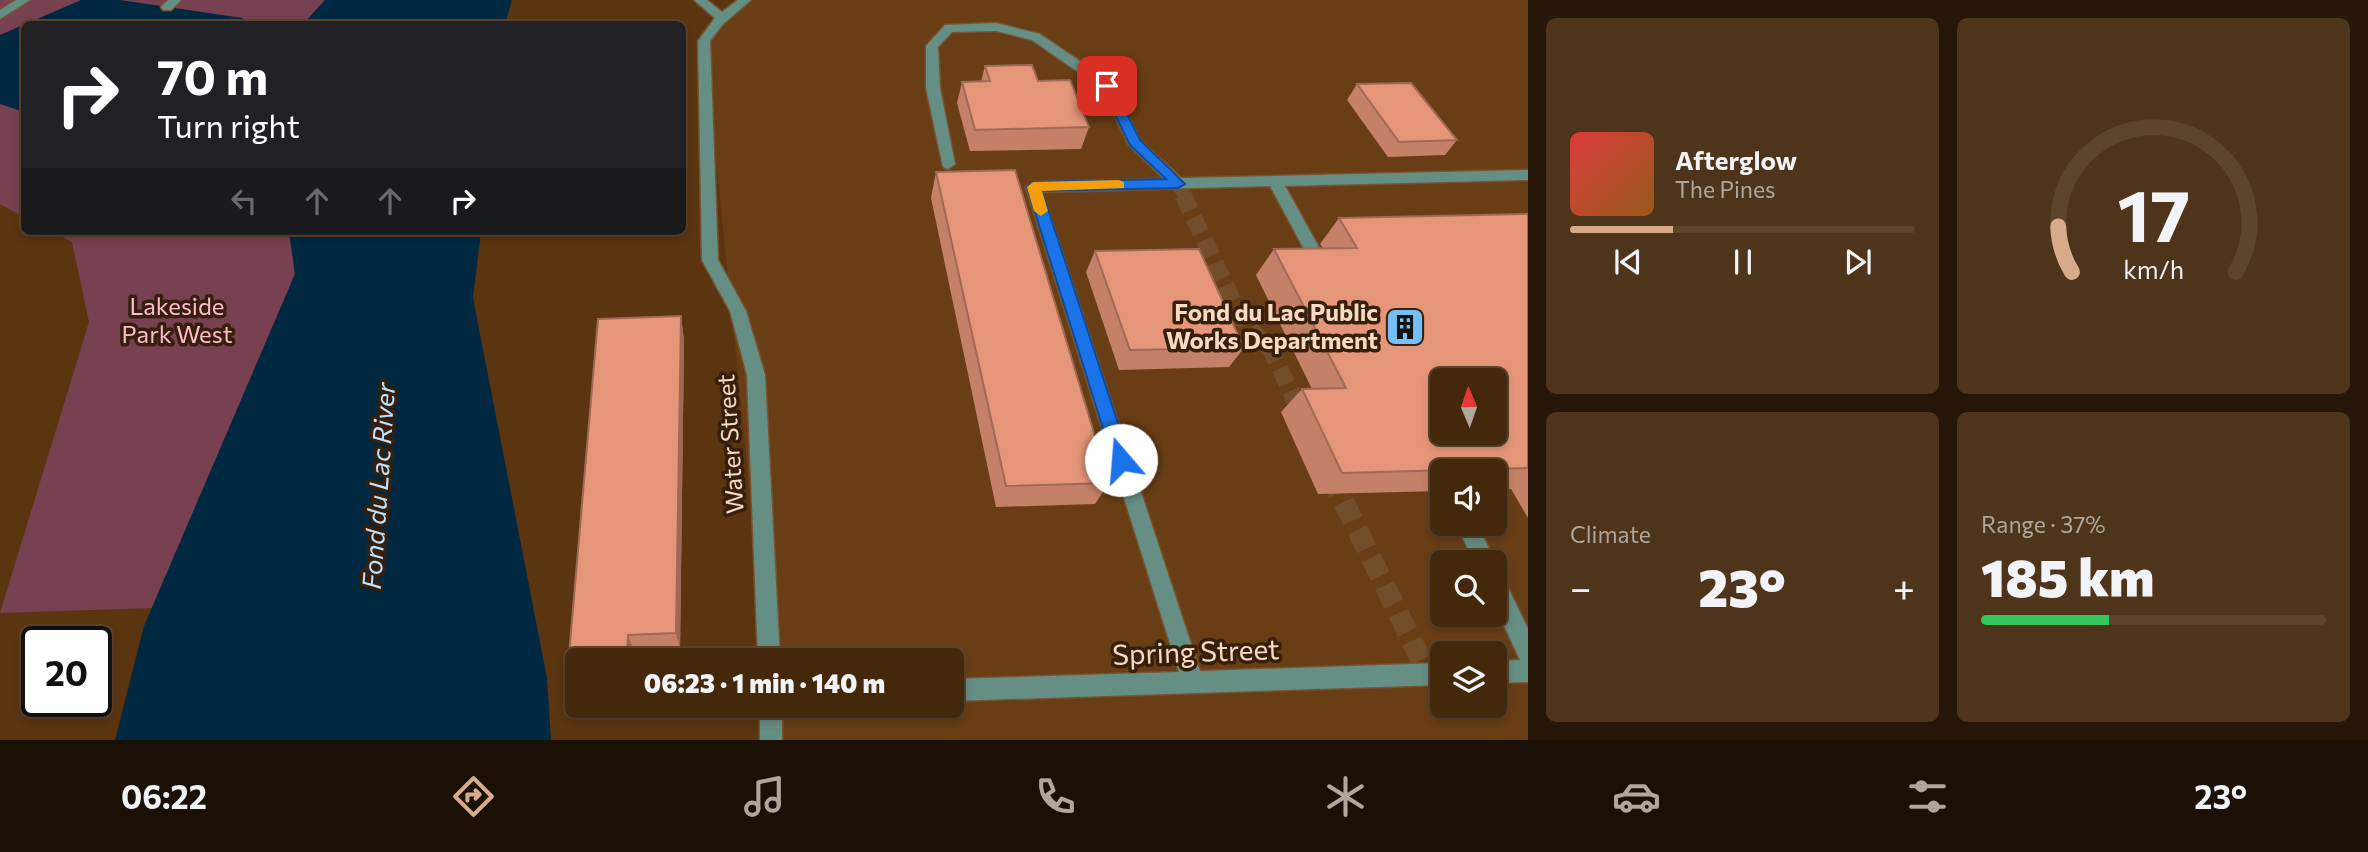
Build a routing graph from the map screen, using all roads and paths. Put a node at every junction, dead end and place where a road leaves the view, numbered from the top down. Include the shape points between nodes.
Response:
1 (24, 0) edge
2 (700, 0) edge
3 (746, 0) edge
4 (0, 15) edge
5 (722, 18) junction
6 (947, 164) dead end
7 (1528, 174) edge
8 (1275, 181) junction
9 (1178, 184) junction
10 (1323, 269) edge
11 (1507, 608) edge
12 (768, 648) edge
13 (1528, 653) edge
14 (1528, 671) edge
15 (1507, 672) edge
16 (1430, 674) edge
17 (1193, 682) junction
18 (964, 690) edge
19 (771, 718) edge
20 (771, 740) edge

1 - 4 street
2 - 5 street
3 - 5 street, Water Street
5 - 12 street, Water Street via 704,41 710,260 738,311 756,376
6 - 9 street via 933,88 932,46 949,28 996,27 1036,37 1107,86 1134,142
7 - 8 street
8 - 9 street
8 - 10 street
9 - 17 street via 1033,187
11 - 13 street
14 - 15 street
16 - 17 street, Spring Street
17 - 18 street, Spring Street
19 - 20 street

